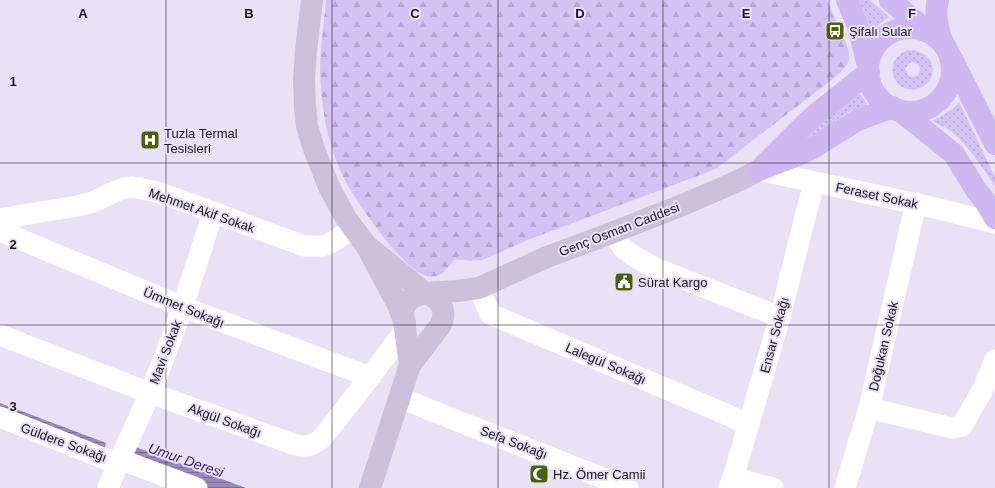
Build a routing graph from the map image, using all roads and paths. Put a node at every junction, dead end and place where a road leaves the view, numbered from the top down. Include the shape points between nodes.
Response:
1 (312, 0) edge
2 (847, 0) edge
3 (890, 0) edge
4 (938, 0) edge
5 (940, 42) junction
6 (868, 69) junction
7 (896, 109) junction
8 (995, 144) edge
9 (759, 170) junction
10 (814, 182) junction
11 (916, 203) junction
12 (213, 212) junction
13 (995, 218) edge
14 (0, 219) edge
15 (995, 223) edge
16 (0, 231) edge
17 (613, 232) junction
18 (360, 236) junction
19 (479, 288) junction
20 (425, 293) junction
21 (183, 307) junction
22 (780, 317) junction
23 (404, 324) junction
24 (440, 326) junction
25 (0, 335) edge
26 (995, 360) edge
27 (410, 365) junction
28 (370, 377) junction
29 (150, 393) junction
30 (989, 393) edge
31 (400, 398) junction
32 (869, 408) junction
33 (0, 417) edge
34 (749, 424) junction
35 (119, 459) junction
36 (731, 483) edge
37 (108, 488) edge
38 (197, 488) edge
39 (370, 488) edge
40 (628, 488) edge
41 (773, 488) edge
42 (845, 488) edge

1 - 18 street via 304,79 307,126 329,187 346,218
2 - 6 main road via 858,26
3 - 5 main road
4 - 5 main road via 936,16
5 - 6 main road via 914,28 901,28 878,42 871,54
5 - 7 main road via 952,65 952,79 947,91 938,102 926,109 913,112
5 - 8 main road
6 - 7 main road via 876,94
6 - 9 main road via 806,123
7 - 9 main road via 858,120 811,149
7 - 13 main road via 954,154
9 - 10 street, Feraset Sokak
9 - 17 street, Genç Osman Caddesi via 706,195
10 - 11 street, Feraset Sokak
10 - 22 street, Ensar Sokağı
11 - 15 street, Feraset Sokak
11 - 32 street, Doğukan Sokak
12 - 14 street, Mehmet Akif Sokak via 157,192 133,187 116,190 93,202 78,206
12 - 18 street, Mehmet Akif Sokak via 304,246 322,246
12 - 21 street, Mavi Sokak
16 - 21 street, Ümmet Sokağı
17 - 19 street, Genç Osman Caddesi via 547,257
17 - 22 street via 623,248 655,268
18 - 20 street
18 - 23 street via 398,305
19 - 20 street, Genç Osman Caddesi
19 - 24 street, Genç Osman Caddesi
19 - 34 street, Lalegül Sokağı via 490,314
20 - 23 street, Genç Osman Caddesi via 408,301 404,307
20 - 24 street via 432,295 441,304 444,316
21 - 28 street, Ümmet Sokağı
21 - 29 street, Mavi Sokak
22 - 34 street, Ensar Sokağı
23 - 24 street, Genç Osman Caddesi via 414,332 425,335
23 - 27 street, Genç Osman Caddesi
23 - 28 street, Akgül Sokağı
24 - 27 street, Genç Osman Caddesi
25 - 29 street, Akgül Sokağı
26 - 30 street
27 - 31 street, Genç Osman Caddesi
28 - 29 street, Akgül Sokağı via 323,437 317,443 304,447
29 - 35 street, Mavi Sokak
30 - 32 street via 962,426 952,428
31 - 39 street, Genç Osman Caddesi
31 - 40 street, Sefa Sokağı
32 - 42 street, Doğukan Sokak
33 - 35 street, Güldere Sokağı via 108,460
34 - 36 street, Ensar Sokağı
35 - 37 street, Mavi Sokak
35 - 38 street, Güldere Sokağı
36 - 41 street

